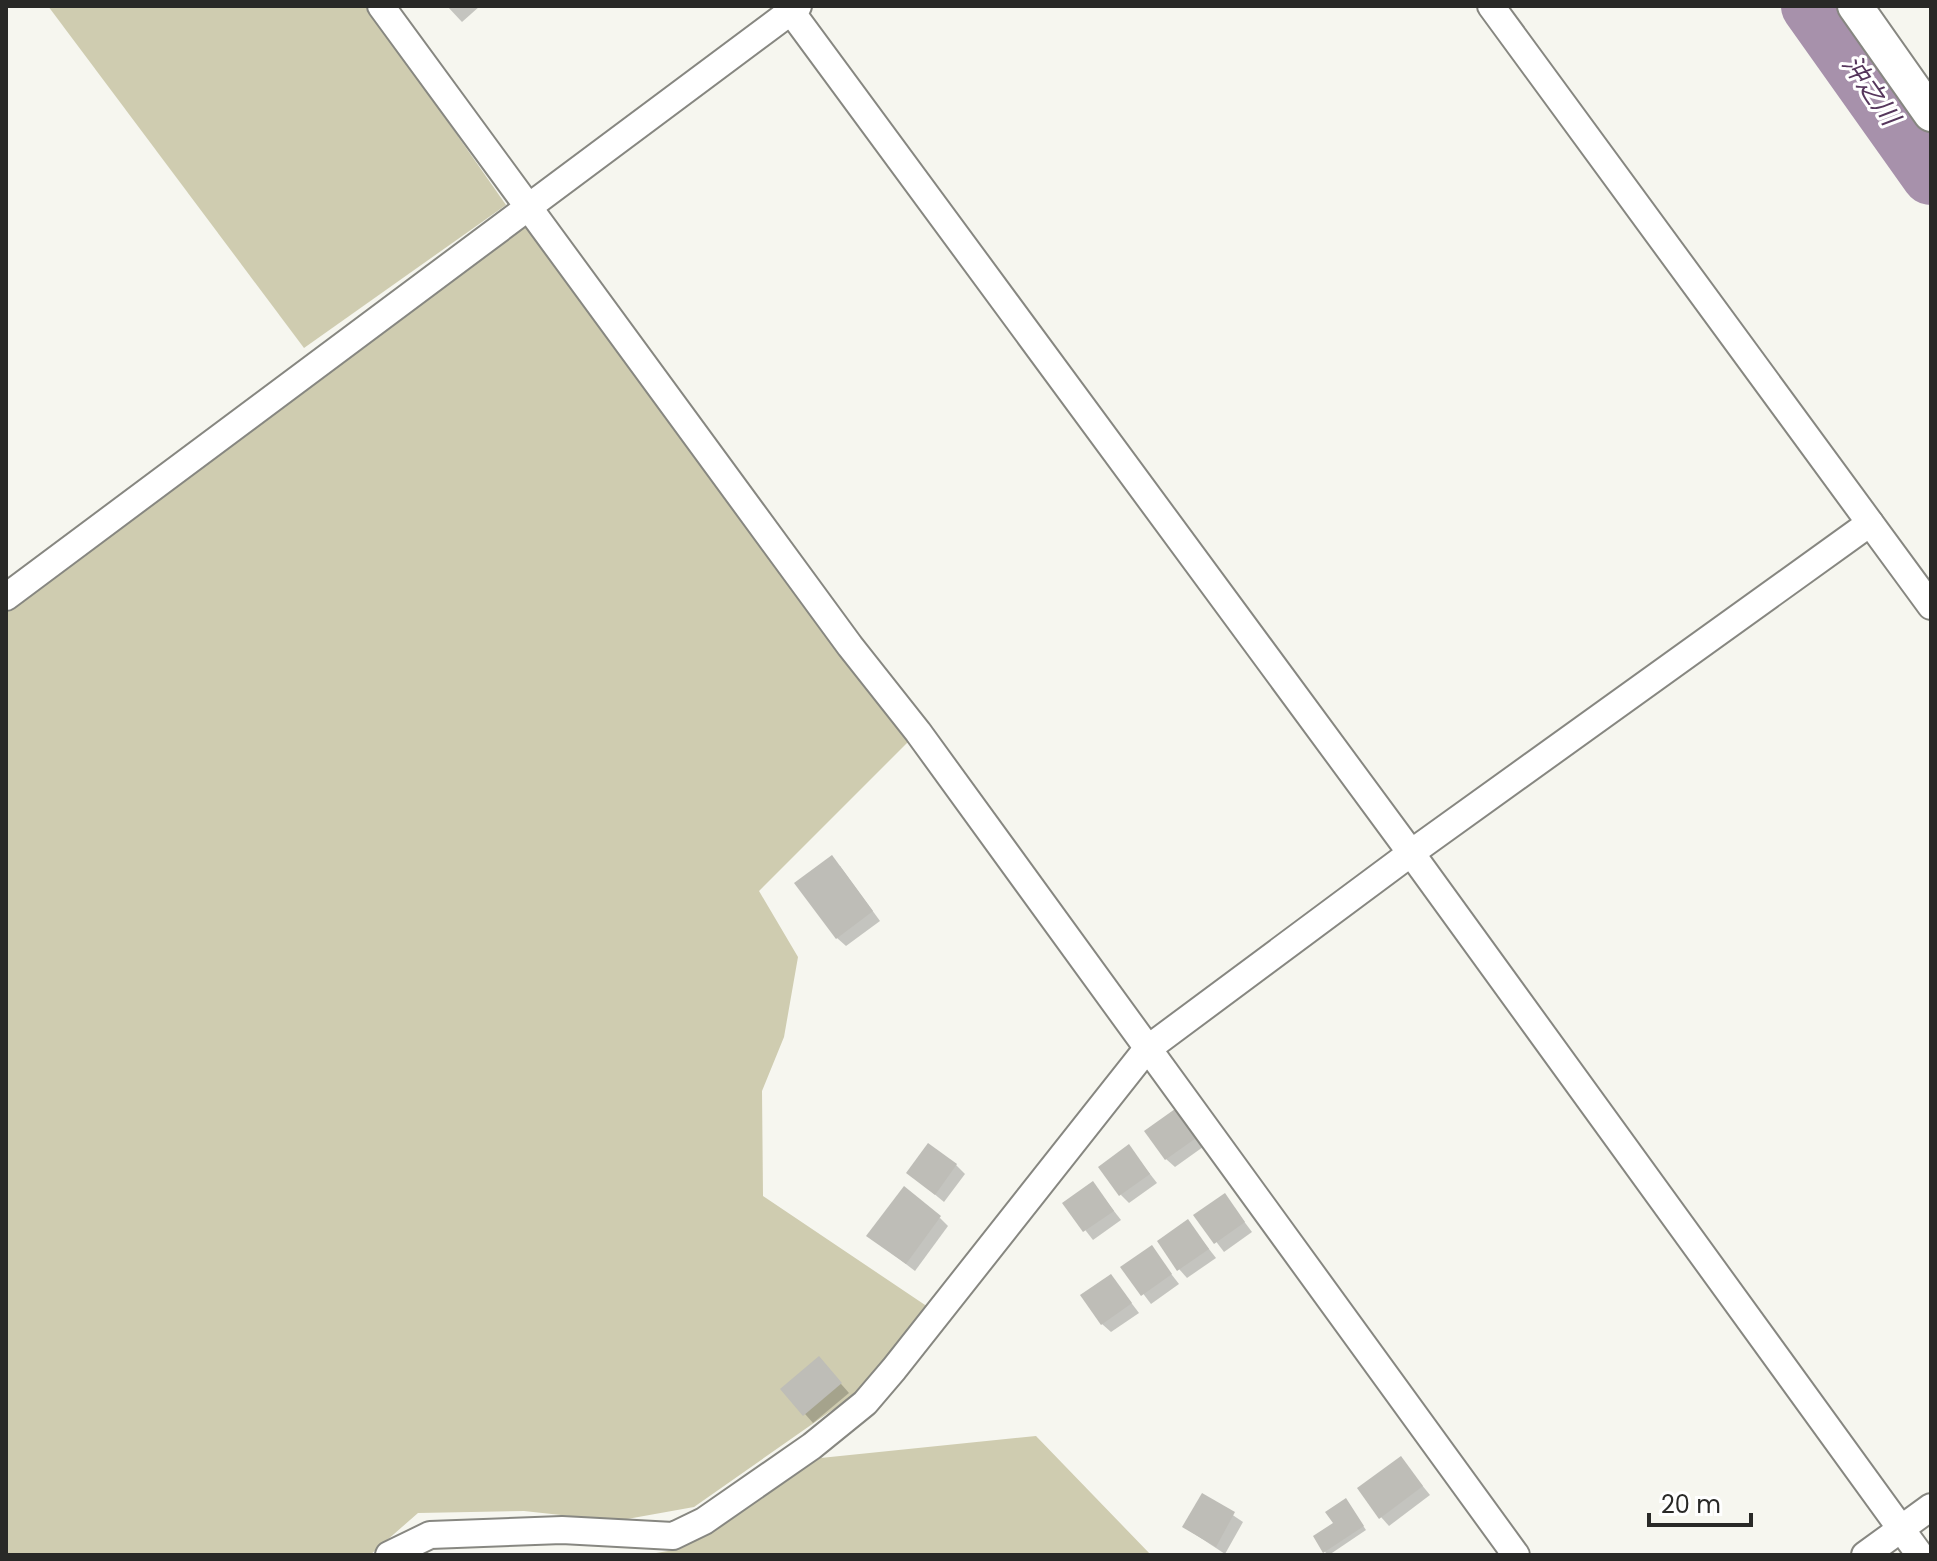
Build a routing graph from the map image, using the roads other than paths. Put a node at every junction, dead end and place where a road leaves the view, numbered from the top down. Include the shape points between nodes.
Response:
1 (381, 6) edge
2 (1491, 6) edge
3 (1855, 6) edge
4 (792, 8) edge
5 (1931, 114) edge
6 (530, 208) junction
7 (1870, 523) junction
8 (6, 597) edge
9 (1931, 606) edge
10 (1411, 853) junction
11 (1146, 1050) junction
12 (1931, 1507) edge
13 (1901, 1528) junction
14 (389, 1555) edge
15 (1516, 1555) edge
16 (1865, 1555) edge
17 (1920, 1555) edge

1 - 6 street
2 - 7 street
3 - 5 street
4 - 6 street
4 - 10 street
6 - 8 street
6 - 11 street
7 - 9 street
7 - 10 street
10 - 11 street
10 - 13 street
11 - 14 street via 865,1403 704,1521 673,1536 562,1530 430,1535
11 - 15 street
12 - 13 street
13 - 16 street
13 - 17 street

